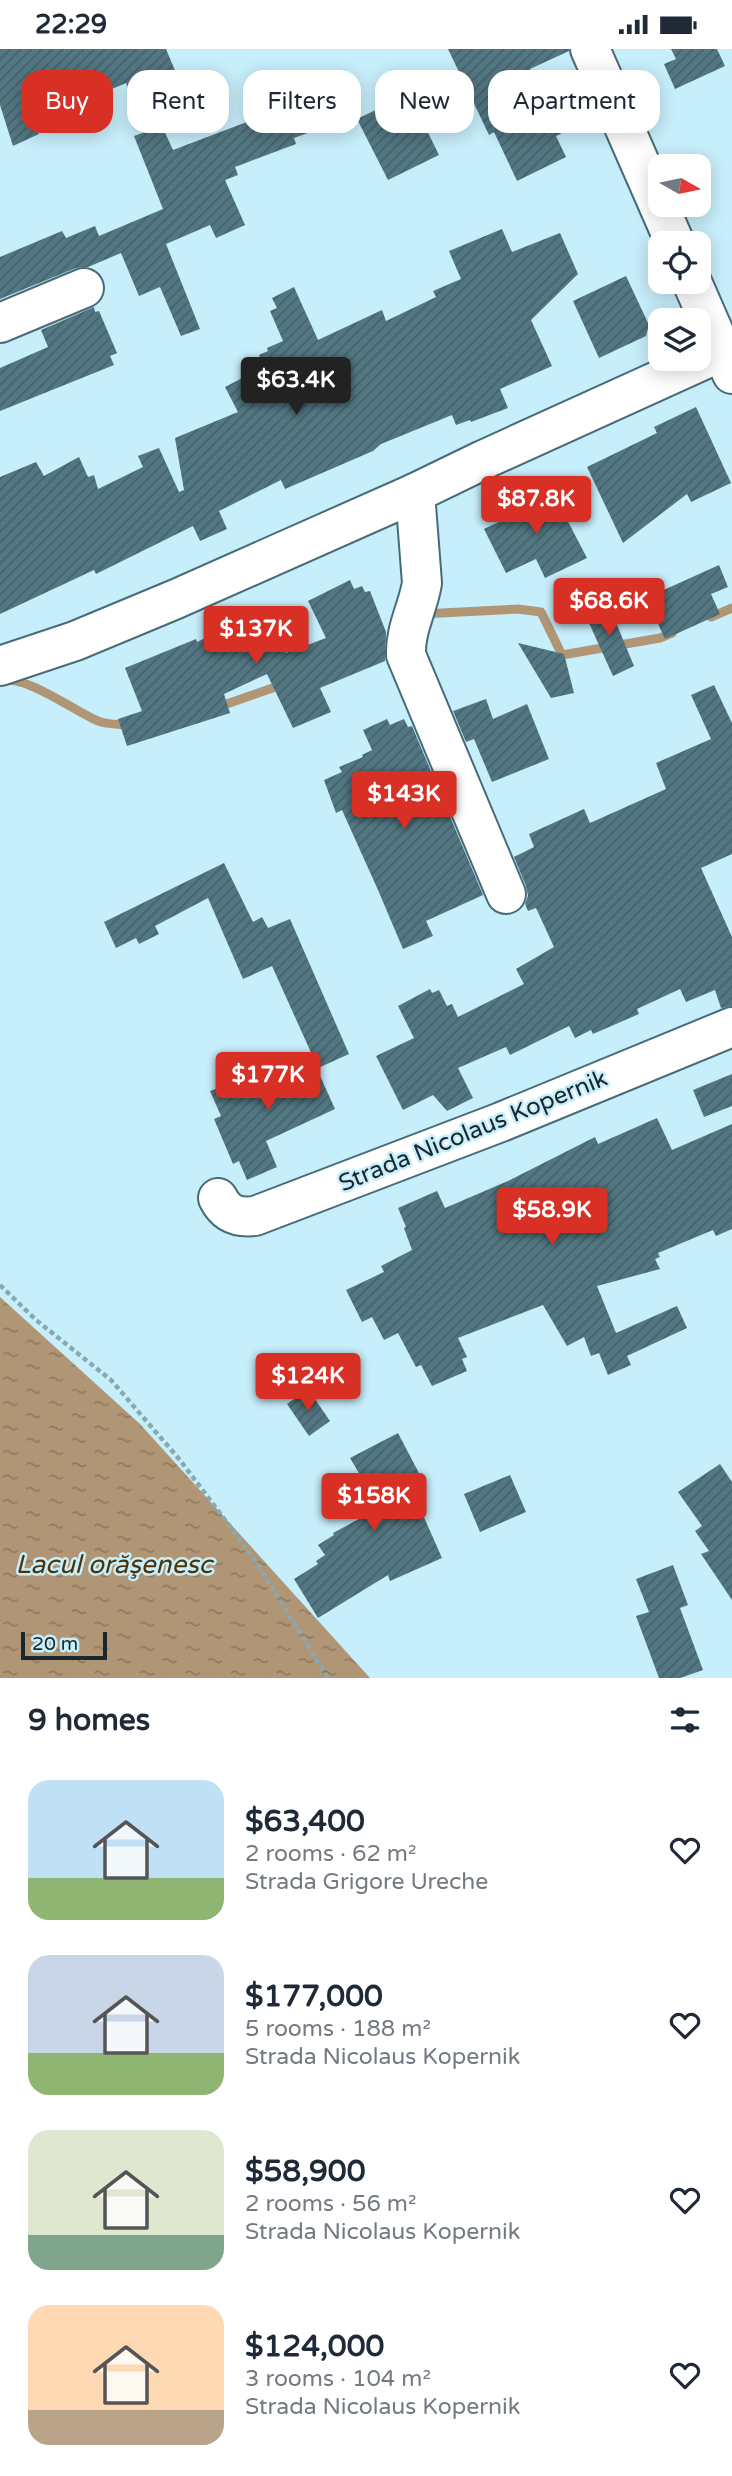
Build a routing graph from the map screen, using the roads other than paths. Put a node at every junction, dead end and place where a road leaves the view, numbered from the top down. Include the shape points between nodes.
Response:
1 (590, 49) edge
2 (670, 231) edge
3 (83, 288) dead end
4 (698, 294) edge
5 (0, 323) edge
6 (729, 358) edge
7 (415, 493) junction
8 (0, 666) edge
9 (506, 894) dead end
10 (732, 1027) edge
11 (218, 1198) dead end

1 - 2 street
3 - 5 street
4 - 6 street
6 - 7 street
7 - 8 street via 96,633
7 - 9 street via 422,583 408,627 406,655
10 - 11 street, Strada Nicolaus Kopernik via 255,1216 229,1213

